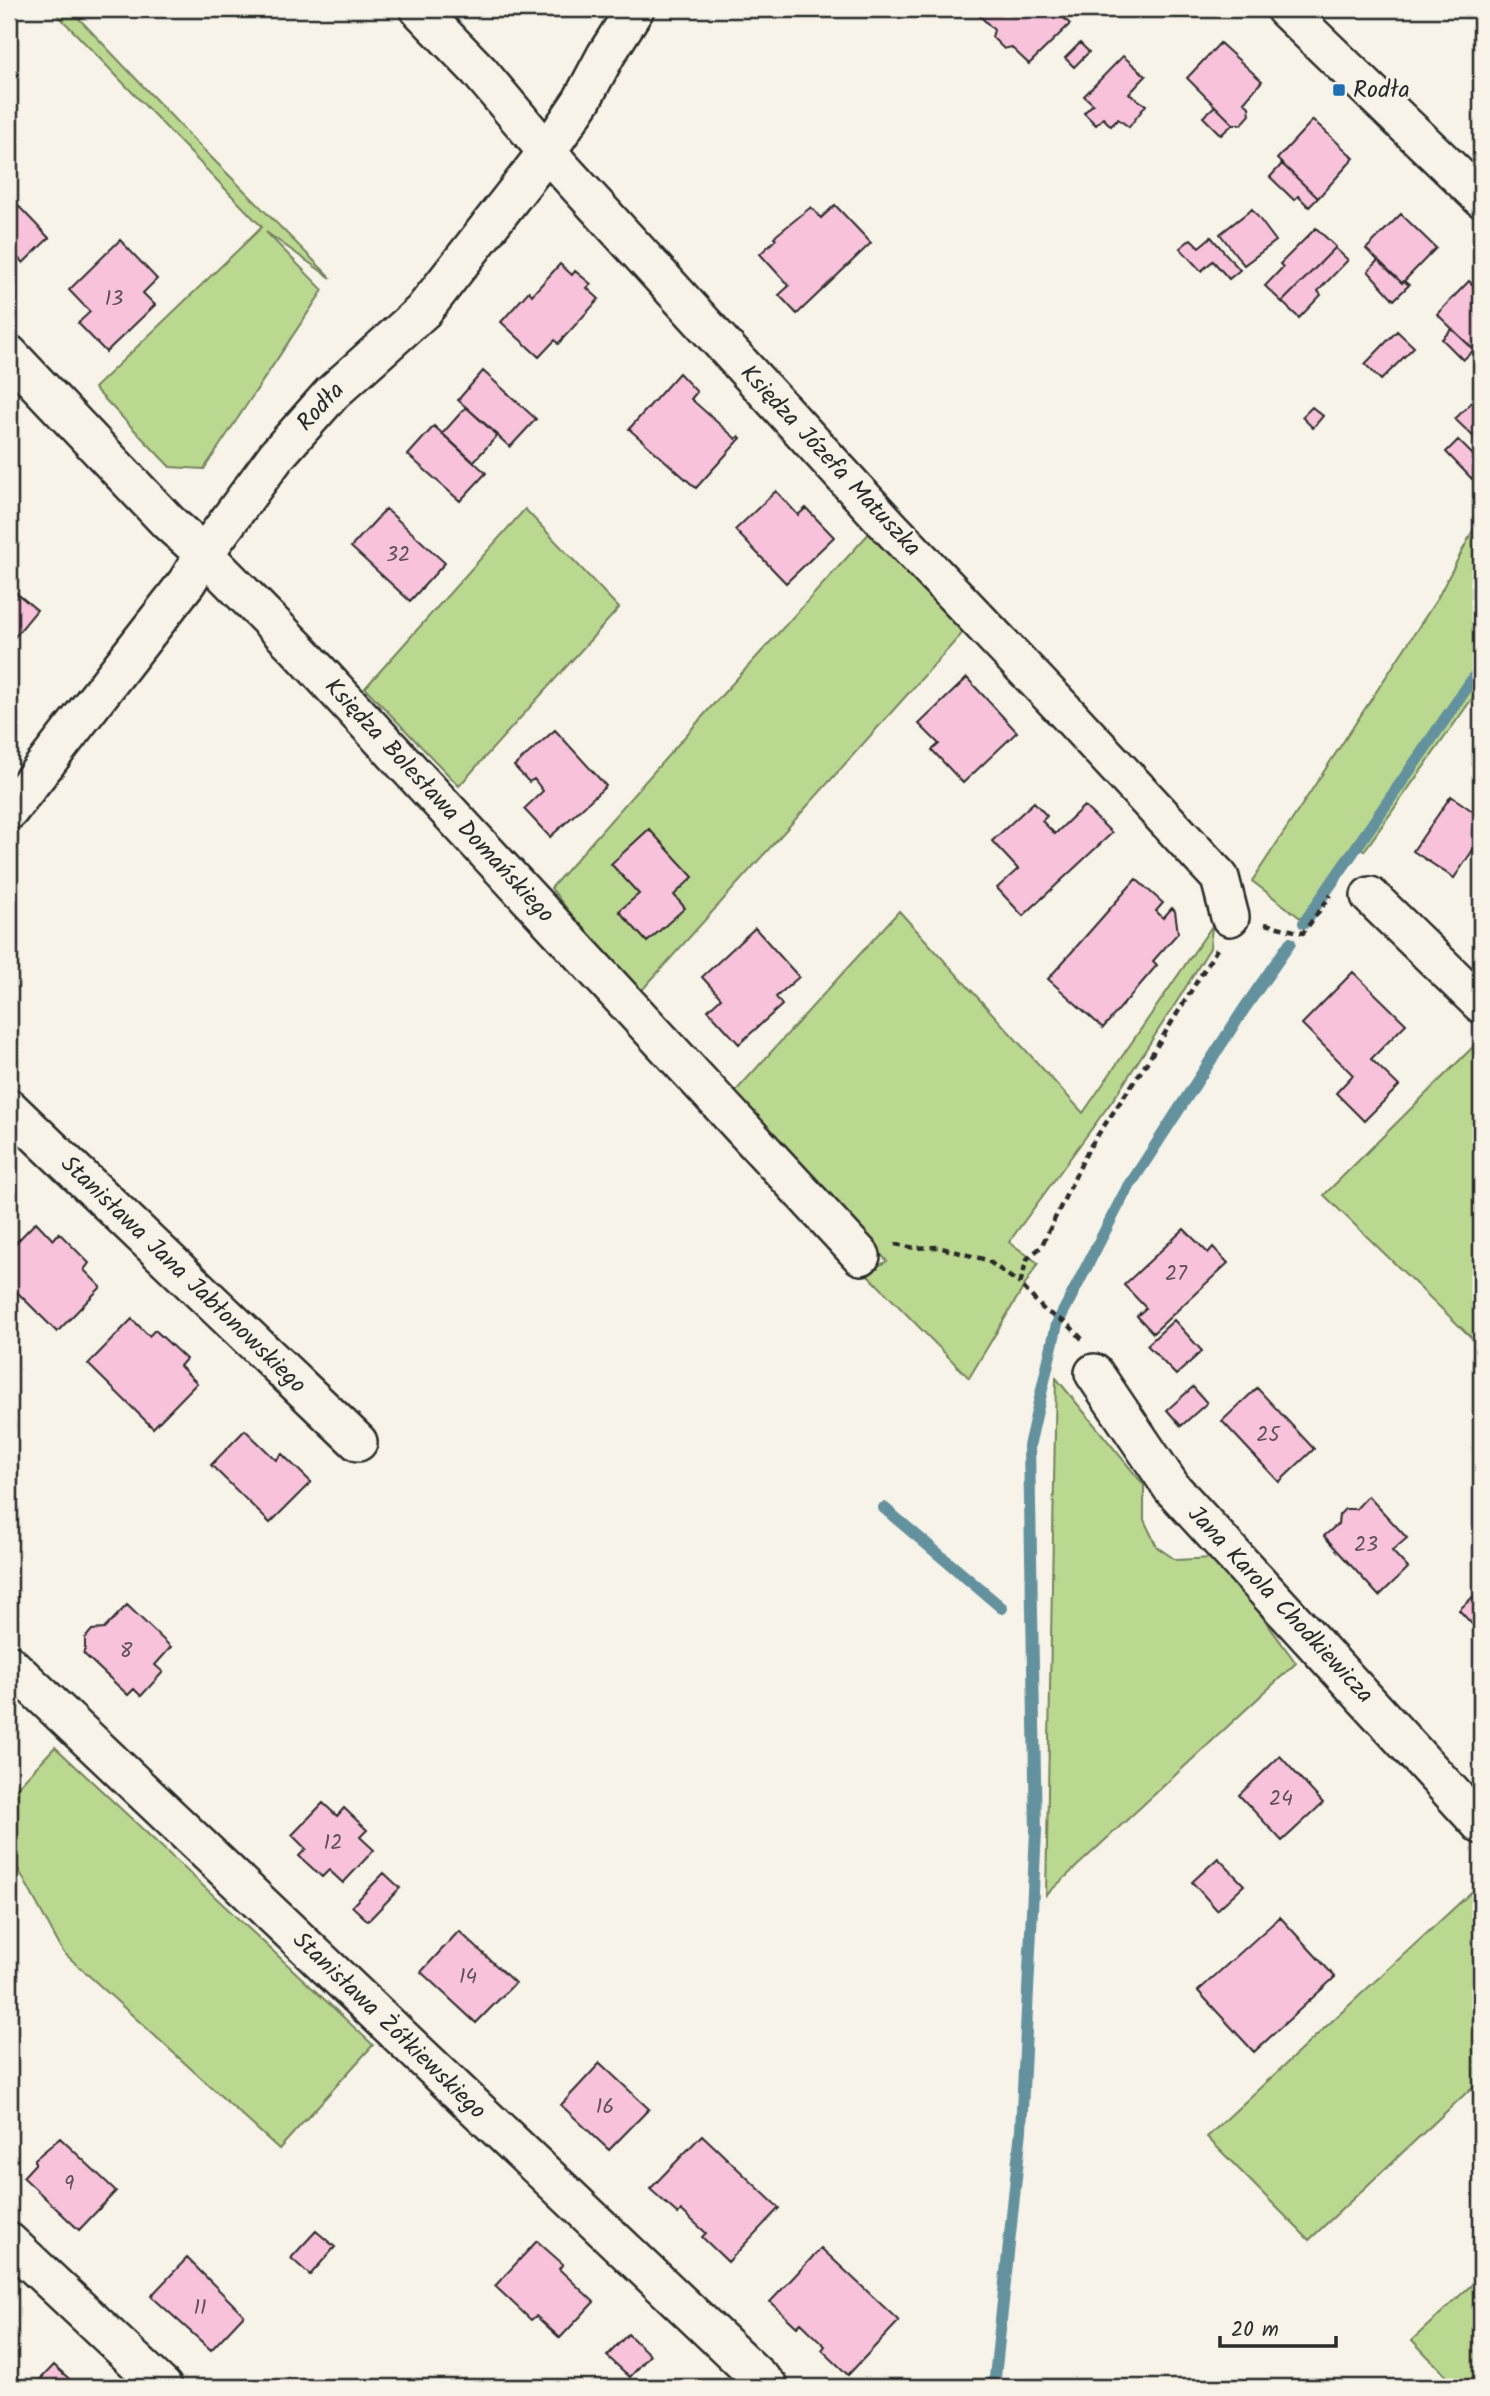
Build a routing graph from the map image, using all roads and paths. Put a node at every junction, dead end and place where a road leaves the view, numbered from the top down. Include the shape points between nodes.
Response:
1 (419, 9) edge
2 (635, 9) edge
3 (1285, 9) edge
4 (547, 152) junction
5 (1481, 198) edge
6 (9, 354) edge
7 (204, 554) junction
8 (9, 811) edge
9 (1370, 896) dead end
10 (1230, 917) joint
11 (1481, 1004) edge
12 (9, 1108) edge
13 (861, 1255) joint
14 (1020, 1284) junction
15 (1068, 1324) dead end
16 (1094, 1373) dead end
17 (358, 1442) dead end
18 (9, 1664) edge
19 (1481, 1825) edge
20 (9, 2242) edge
21 (163, 2387) edge
22 (769, 2387) edge

1 - 4 street, Księdza Józefa Matuszka
2 - 4 street, Rodła
3 - 5 street
4 - 7 street, Rodła via 423,311 332,393 277,455
4 - 10 street, Księdza Józefa Matuszka via 1220,878
6 - 7 street, Księdza Bolesława Domańskiego
7 - 8 street, Rodła
7 - 13 street, Księdza Bolesława Domańskiego via 298,648
9 - 11 street
10 - 14 path via 1223,939 1192,992 1089,1148 1041,1247 1027,1259
12 - 17 street, Stanisława Jana Jabłonowskiego
13 - 14 path via 888,1242 938,1247 987,1260
14 - 15 path via 1048,1313
16 - 19 street, Jana Karola Chodkiewicza via 1172,1489
18 - 22 street, Stanisława Żółkiewskiego
20 - 21 street

